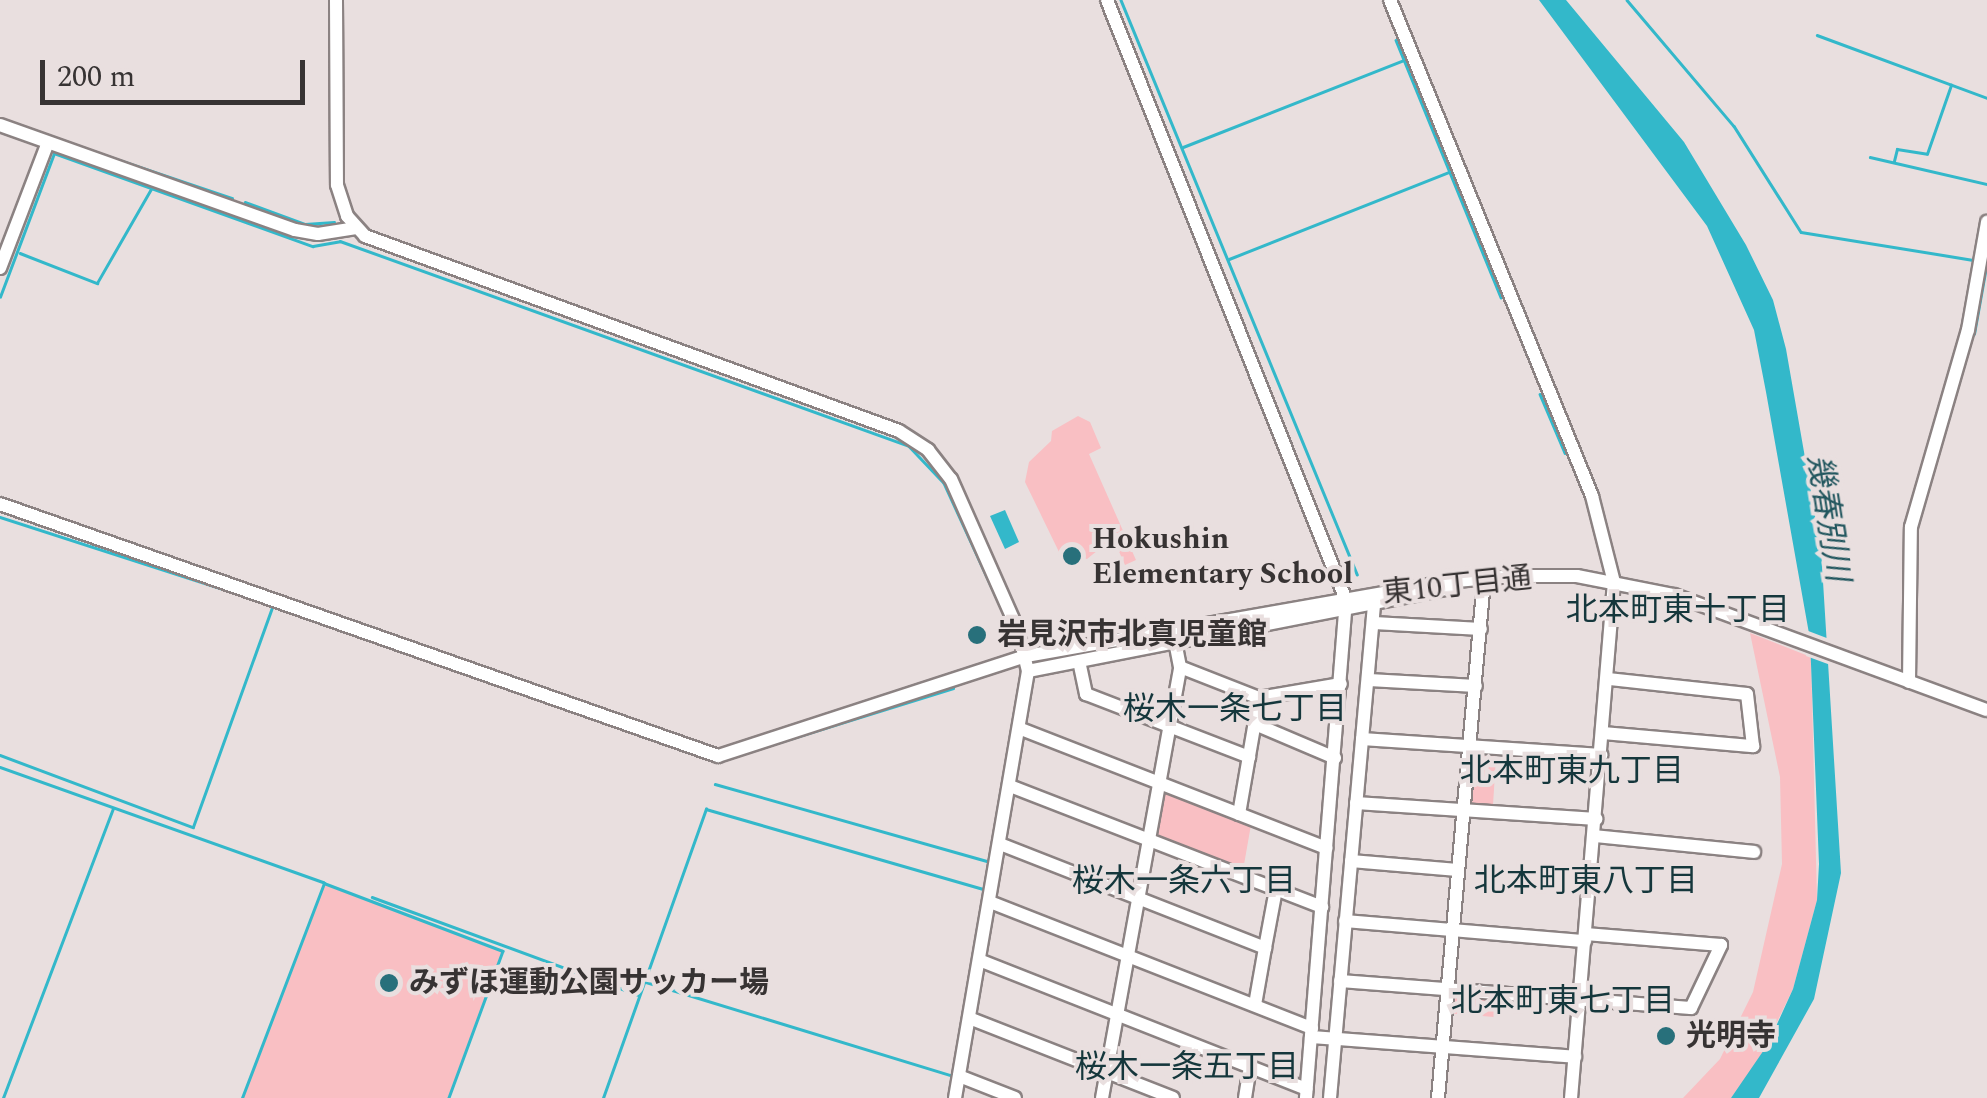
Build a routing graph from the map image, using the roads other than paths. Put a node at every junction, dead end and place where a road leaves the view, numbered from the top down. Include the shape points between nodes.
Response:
1 (336, 0) edge
2 (1107, 0) edge
3 (1390, 0) edge
4 (0, 124) edge
5 (47, 145) junction
6 (1987, 222) edge
7 (356, 228) junction
8 (0, 268) edge
9 (0, 504) edge
10 (1478, 579) junction
11 (1614, 582) junction
12 (1347, 606) junction
13 (1374, 607) junction
14 (1374, 623) junction
15 (1482, 629) junction
16 (1174, 637) junction
17 (1026, 656) junction
18 (1079, 660) junction
19 (1180, 667) junction
20 (1028, 671) junction
21 (1608, 679) junction
22 (1369, 680) junction
23 (1909, 682) junction
24 (1340, 684) junction
25 (1476, 686) junction
26 (1259, 698) junction
27 (1987, 710) edge
28 (1169, 722) junction
29 (1255, 724) junction
30 (1021, 729) junction
31 (1603, 733) junction
32 (1362, 739) junction
33 (1470, 746) junction
34 (1249, 756) junction
35 (1601, 756) junction
36 (1335, 758) junction
37 (1158, 782) junction
38 (1010, 786) junction
39 (1356, 803) junction
40 (1464, 811) junction
41 (1239, 814) junction
42 (1596, 819) junction
43 (1594, 836) junction
44 (1148, 839) junction
45 (1000, 844) junction
46 (1327, 848) junction
47 (1754, 852) dead end
48 (1351, 861) junction
49 (1458, 870) junction
50 (1276, 889) junction
51 (1138, 898) junction
52 (990, 902) junction
53 (1322, 907) junction
54 (1345, 920) junction
55 (1452, 930) junction
56 (1585, 938) junction
57 (1265, 948) junction
58 (1128, 955) junction
59 (979, 960) junction
60 (1340, 981) junction
61 (1447, 988) junction
62 (1580, 998) junction
63 (1254, 1005) junction
64 (1117, 1013) junction
65 (970, 1018) junction
66 (1312, 1032) junction
67 (1334, 1038) junction
68 (1441, 1048) junction
69 (1574, 1057) junction
70 (1250, 1067) junction
71 (1107, 1072) junction
72 (959, 1076) junction
73 (1306, 1094) edge
74 (955, 1098) edge
75 (1016, 1098) edge
76 (1102, 1098) edge
77 (1173, 1098) edge
78 (1245, 1098) edge
79 (1330, 1098) edge
80 (1438, 1098) edge
81 (1571, 1098) edge

1 - 7 street via 337,184
2 - 12 street
3 - 11 street via 1592,496
4 - 5 street
5 - 7 street via 295,230
5 - 8 street
6 - 23 street via 1968,330 1910,528
7 - 17 street via 376,243 914,440 951,480
9 - 17 street, 東10丁目通 via 718,756
10 - 11 street, 東10丁目通 via 1560,575
10 - 12 street, 東10丁目通
10 - 13 street
10 - 15 street
11 - 21 street
11 - 23 street, 東10丁目通 via 1674,594
12 - 13 street
12 - 16 street, 東10丁目通
12 - 24 street
13 - 14 street
14 - 15 street
14 - 22 street
15 - 25 street
16 - 17 street, 東10丁目通
16 - 18 street
16 - 19 street
17 - 20 street
18 - 20 street
18 - 28 street via 1086,694
19 - 26 street
19 - 28 street
20 - 30 street
21 - 31 street
21 - 31 street via 1748,694 1753,746
22 - 25 street
22 - 32 street
23 - 27 street
24 - 26 street
24 - 36 street
25 - 33 street
26 - 29 street
28 - 34 street
28 - 37 street
29 - 34 street
29 - 36 street
30 - 37 street
30 - 38 street
31 - 35 street
32 - 33 street
32 - 39 street
33 - 35 street
33 - 40 street
34 - 41 street
35 - 42 street
36 - 46 street
37 - 41 street
37 - 44 street
38 - 44 street
38 - 45 street
39 - 40 street
39 - 48 street
40 - 42 street
40 - 49 street
41 - 46 street
42 - 43 street
43 - 47 street
43 - 56 street
44 - 50 street
44 - 51 street
45 - 51 street
45 - 52 street
46 - 53 street
48 - 49 street
48 - 54 street
49 - 55 street
50 - 53 street
50 - 57 street
51 - 57 street
51 - 58 street
52 - 58 street
52 - 59 street
53 - 66 street
54 - 55 street
54 - 60 street
55 - 56 street
55 - 61 street
56 - 62 street
56 - 62 street via 1721,944 1691,1008
57 - 63 street
58 - 63 street
58 - 64 street
59 - 64 street
59 - 65 street
60 - 61 street
60 - 67 street
61 - 62 street
61 - 68 street
62 - 69 street
63 - 66 street
64 - 70 street
64 - 71 street
65 - 71 street
65 - 72 street
66 - 67 street
66 - 73 street
67 - 68 street
67 - 79 street
68 - 69 street
68 - 80 street
69 - 81 street
70 - 73 street
70 - 78 street
71 - 76 street
71 - 77 street
72 - 74 street
72 - 75 street

